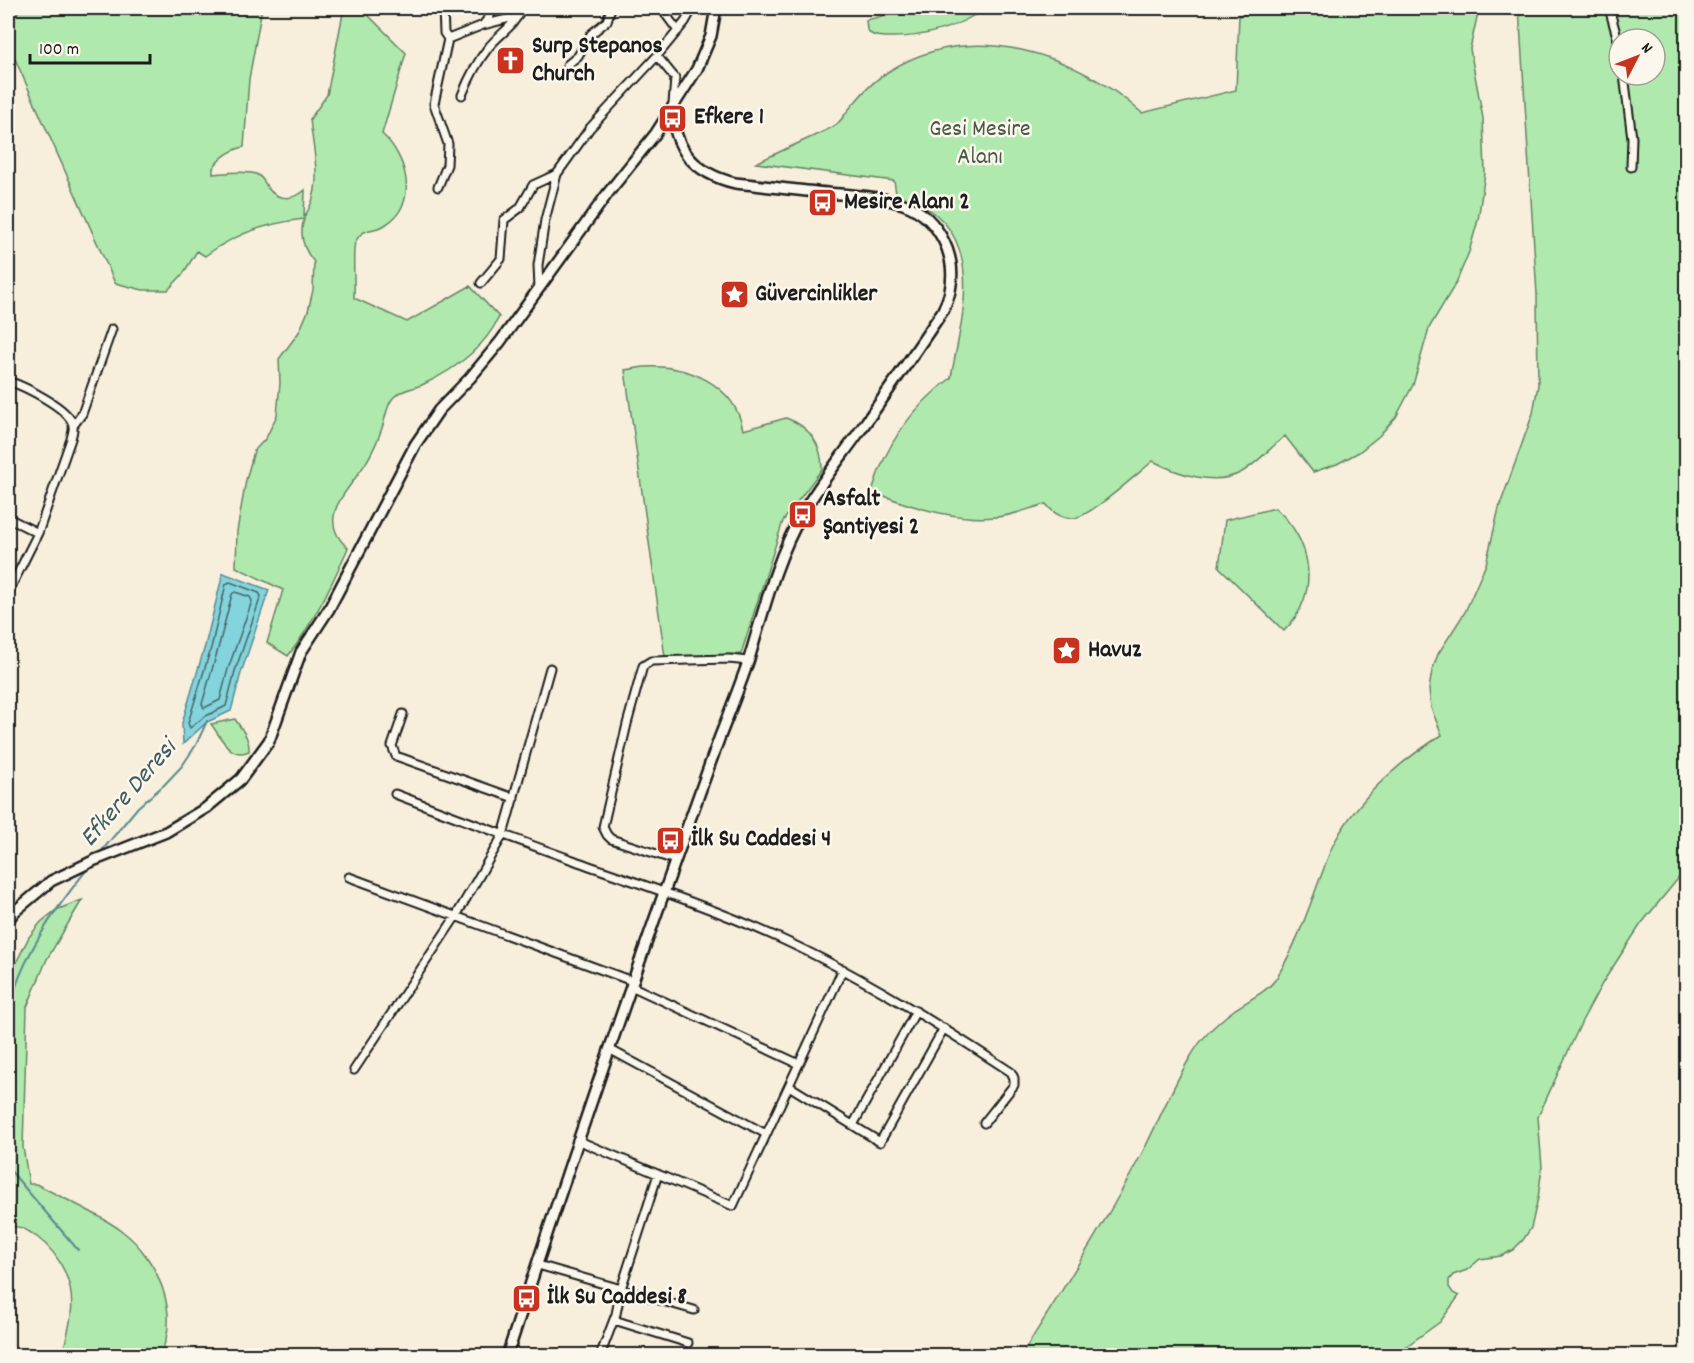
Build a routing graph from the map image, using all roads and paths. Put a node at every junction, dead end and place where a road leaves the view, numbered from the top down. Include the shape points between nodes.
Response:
1 (443, 8) edge
2 (492, 8) edge
3 (522, 8) edge
4 (611, 8) edge
5 (661, 8) edge
6 (693, 8) edge
7 (716, 8) edge
8 (1609, 8) edge
9 (518, 16) junction
10 (483, 25) junction
11 (1614, 27) edge
12 (678, 31) junction
13 (448, 39) junction
14 (657, 56) junction
15 (567, 66) dead end
16 (1626, 87) edge
17 (462, 95) dead end
18 (673, 105) junction
19 (1631, 167) dead end
20 (557, 174) junction
21 (438, 187) dead end
22 (481, 283) dead end
23 (539, 291) junction
24 (112, 329) dead end
25 (8, 381) edge
26 (73, 426) junction
27 (8, 518) edge
28 (38, 533) junction
29 (8, 593) edge
30 (748, 661) junction
31 (550, 668) dead end
32 (403, 714) dead end
33 (395, 794) dead end
34 (514, 798) junction
35 (503, 835) junction
36 (675, 860) junction
37 (349, 877) dead end
38 (666, 892) junction
39 (456, 916) junction
40 (8, 920) edge
41 (843, 969) junction
42 (631, 983) junction
43 (916, 1011) junction
44 (944, 1028) junction
45 (609, 1049) junction
46 (799, 1064) junction
47 (354, 1070) dead end
48 (789, 1086) junction
49 (984, 1123) dead end
50 (853, 1125) junction
51 (766, 1134) junction
52 (577, 1140) junction
53 (658, 1174) junction
54 (538, 1265) junction
55 (621, 1289) junction
56 (694, 1310) dead end
57 (614, 1320) junction
58 (688, 1343) dead end
59 (507, 1356) edge
60 (600, 1356) edge

1 - 13 street
2 - 10 street
3 - 9 street
4 - 15 street via 607,21 591,34
5 - 12 street
6 - 12 street
7 - 18 street via 711,36 697,69
8 - 11 street
9 - 10 street
9 - 17 street via 489,46
10 - 13 street
12 - 14 street
13 - 21 street via 434,104 448,144 447,165
14 - 18 street via 675,78
14 - 20 street via 590,128
16 - 19 street
18 - 23 street
18 - 30 street via 677,138 687,157 717,178 897,202 916,210 934,225 950,253 950,291 942,312 802,514 777,570
20 - 22 street via 533,185 520,208 504,220 501,259
20 - 23 street via 545,219 538,265
23 - 40 street via 470,378 439,410 415,445 329,609 301,652 269,741 241,779 206,808 166,832 51,881
24 - 26 street via 82,414
25 - 26 street via 48,401
26 - 28 street
27 - 28 street
28 - 29 street
30 - 36 street
30 - 36 street via 651,661 644,666 604,830 611,839
31 - 34 street
32 - 34 street via 392,746 396,756
33 - 35 street
34 - 35 street
35 - 38 street
35 - 39 street
36 - 38 street
37 - 39 street
38 - 41 street via 778,937
38 - 42 street
39 - 42 street
39 - 47 street
41 - 43 street
41 - 46 street
42 - 45 street
42 - 46 street
43 - 44 street
43 - 50 street
44 - 49 street via 1013,1075 1014,1085
44 - 50 street via 880,1142
45 - 51 street
45 - 52 street
46 - 48 street
48 - 50 street
48 - 51 street
51 - 53 street via 733,1206
52 - 53 street
52 - 54 street
53 - 55 street
54 - 55 street
54 - 59 street
55 - 56 street
55 - 57 street
57 - 58 street
57 - 60 street

